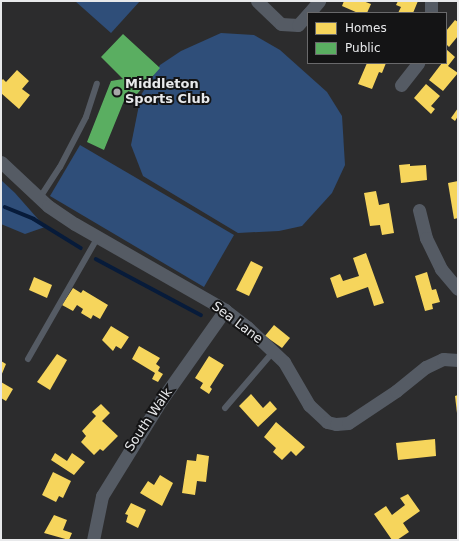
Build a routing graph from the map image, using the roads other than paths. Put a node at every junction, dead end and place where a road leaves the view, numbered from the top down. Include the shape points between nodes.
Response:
1 (257, 1) edge
2 (320, 1) edge
3 (431, 1) edge
4 (309, 12) edge
5 (431, 12) edge
6 (307, 14) edge
7 (417, 64) edge
8 (97, 84) dead end
9 (401, 85) dead end
10 (1, 162) edge
11 (39, 199) junction
12 (419, 210) dead end
13 (99, 237) junction
14 (458, 289) edge
15 (225, 310) junction
16 (273, 352) junction
17 (457, 357) edge
18 (28, 359) dead end
19 (225, 408) dead end
20 (93, 540) edge

1 - 6 street via 281,24 298,25
2 - 4 street
3 - 5 street
7 - 9 street
8 - 11 lane via 86,117 60,167
10 - 11 street, Sea Lane
11 - 13 street, Sea Lane
12 - 14 street via 426,238 441,269
13 - 15 street, Sea Lane
13 - 18 lane
15 - 16 street, Sea Lane
15 - 20 street, South Walk via 162,399 102,496
16 - 17 street, Sea Lane via 284,362 309,405 327,422 336,424 348,423 365,413 426,367 443,359
16 - 19 lane

